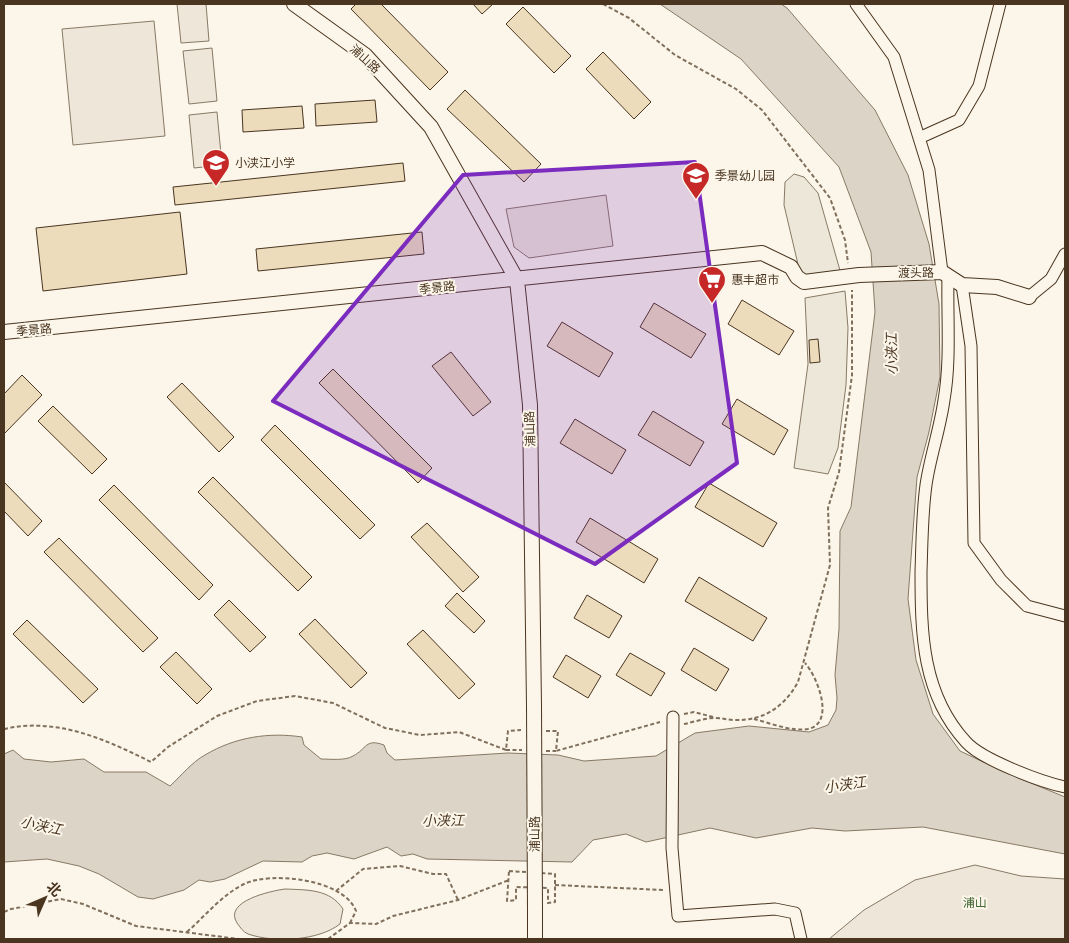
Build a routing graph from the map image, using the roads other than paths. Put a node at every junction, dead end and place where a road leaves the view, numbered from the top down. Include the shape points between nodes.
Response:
1 (294, 4) edge
2 (856, 4) edge
3 (1000, 4) edge
4 (919, 138) junction
5 (1065, 254) edge
6 (944, 274) junction
7 (855, 276) joint
8 (517, 280) junction
9 (962, 285) junction
10 (1029, 297) joint
11 (4, 332) edge
12 (1065, 616) edge
13 (672, 727) road end
14 (1065, 787) edge
15 (535, 939) edge
16 (801, 939) edge

1 - 8 street, 浦山路 via 365,55 431,127
2 - 4 street via 894,57
3 - 4 street via 979,86 964,112 958,120
4 - 6 street via 929,170
5 - 10 street via 1051,279
6 - 7 street, 渡头路
6 - 9 street, 渡头路
6 - 14 street via 945,399 926,484 921,526 924,654 935,693 952,725 968,744 1005,766
7 - 8 street, 季景路 via 804,282 791,267 762,253
8 - 11 street, 季景路
8 - 15 street, 浦山路, bridge via 530,405
9 - 10 street, 渡头路 via 997,287
9 - 12 street via 971,346 974,543 1001,580 1027,606
13 - 16 street via 672,848 678,916 775,909 795,914

